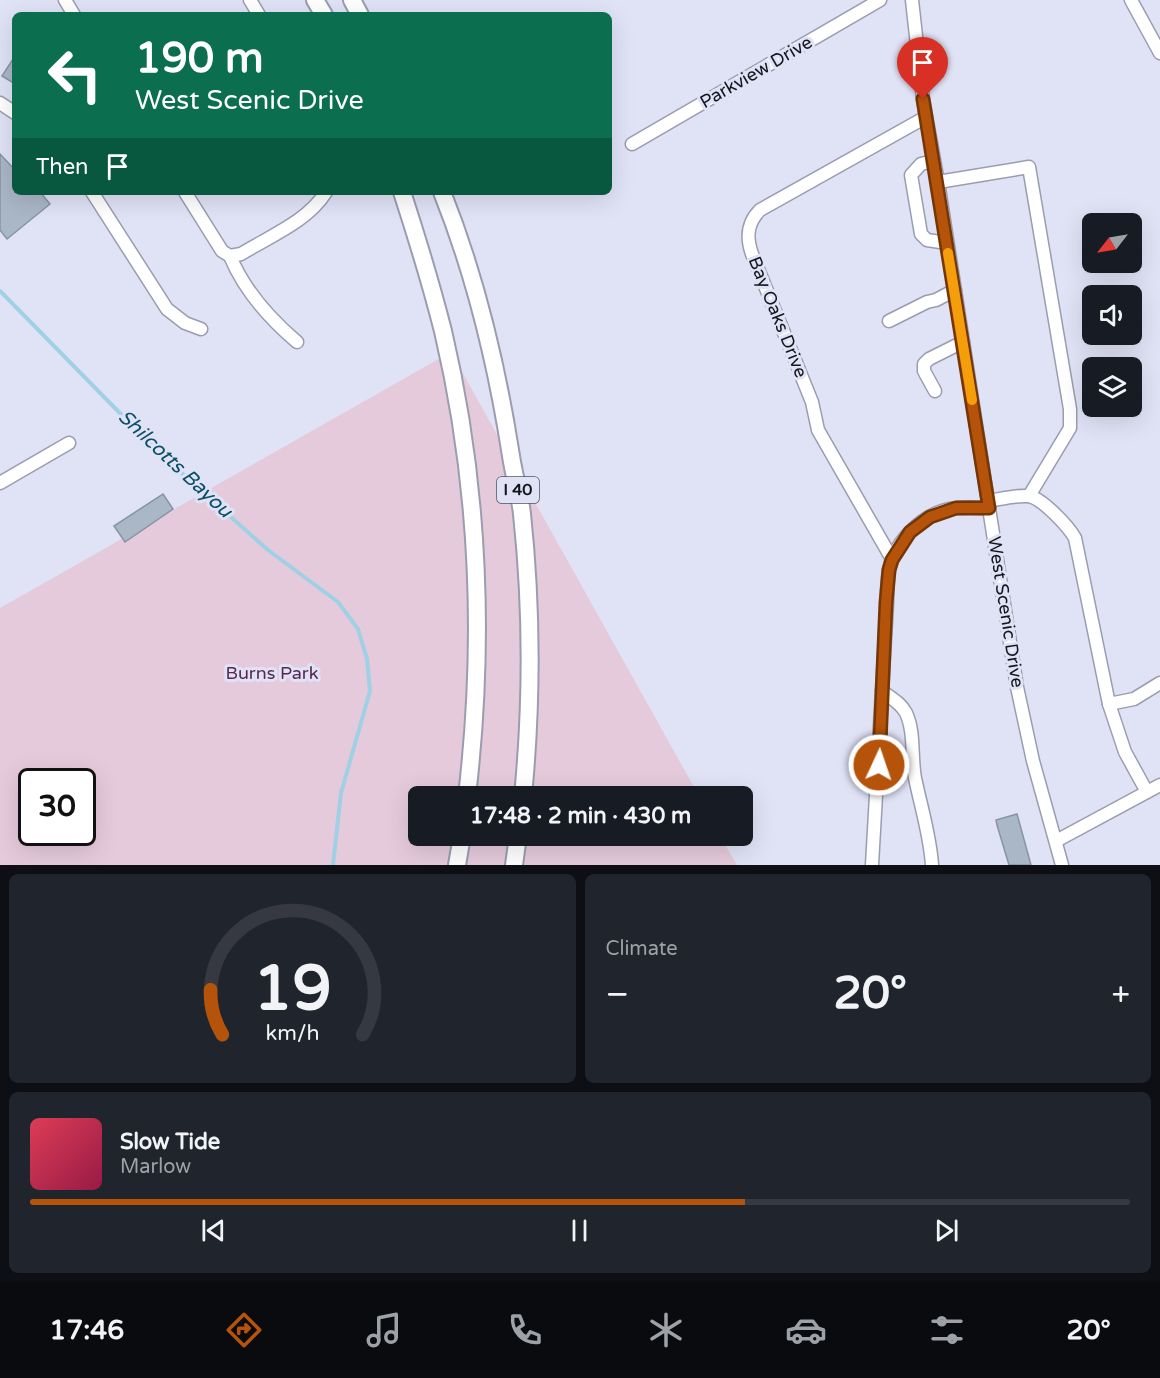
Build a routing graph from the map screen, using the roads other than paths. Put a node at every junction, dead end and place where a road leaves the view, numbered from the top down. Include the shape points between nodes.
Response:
1 (880, 0) edge
2 (912, 0) edge
3 (1131, 0) edge
4 (1160, 53) edge
5 (926, 117) junction
6 (632, 144) dead end
7 (933, 161) junction
8 (938, 182) junction
9 (94, 195) edge
10 (187, 195) edge
11 (324, 195) edge
12 (403, 195) edge
13 (443, 195) edge
14 (947, 243) junction
15 (230, 256) junction
16 (955, 290) junction
17 (890, 321) dead end
18 (201, 329) dead end
19 (297, 342) dead end
20 (963, 342) junction
21 (934, 391) dead end
22 (69, 443) dead end
23 (0, 483) edge
24 (1029, 496) junction
25 (989, 505) junction
26 (892, 560) junction
27 (1160, 683) edge
28 (882, 691) junction
29 (1109, 704) junction
30 (1160, 785) edge
31 (468, 786) edge
32 (524, 786) edge
33 (1147, 792) junction
34 (1056, 841) junction
35 (460, 846) edge
36 (517, 846) edge
37 (457, 865) edge
38 (514, 865) edge
39 (872, 865) edge
40 (932, 865) edge
41 (1062, 865) edge

1 - 6 street, Parkview Drive
2 - 5 street, West Scenic Drive
3 - 4 street
5 - 7 street, West Scenic Drive
5 - 26 street, Bay Oaks Drive via 760,210 748,228 748,244 812,402 818,430
7 - 8 street, West Scenic Drive
7 - 14 street via 921,164 911,175 921,234 927,240
8 - 14 street, West Scenic Drive
8 - 24 street via 1029,167 1070,428
9 - 18 street via 167,309
10 - 15 street via 222,251
11 - 15 street via 305,216 241,254
12 - 31 highway, I 40 via 443,332 469,486 477,646
13 - 32 highway, I 40 via 490,340 522,514 530,685
14 - 16 street, West Scenic Drive
15 - 19 street via 265,311
16 - 17 street
16 - 20 street, West Scenic Drive
20 - 21 street via 924,364
20 - 25 street, West Scenic Drive
22 - 23 street
24 - 25 street
24 - 29 street via 1038,500 1075,538
25 - 26 street via 956,508 930,517 910,532
25 - 34 street, West Scenic Drive via 1017,687
26 - 28 street
27 - 29 street via 1134,699
28 - 39 street
28 - 40 street via 899,703 910,724 914,776
29 - 33 street via 1125,752
30 - 33 street
33 - 34 street
34 - 41 street, West Scenic Drive
35 - 37 highway
36 - 38 highway

